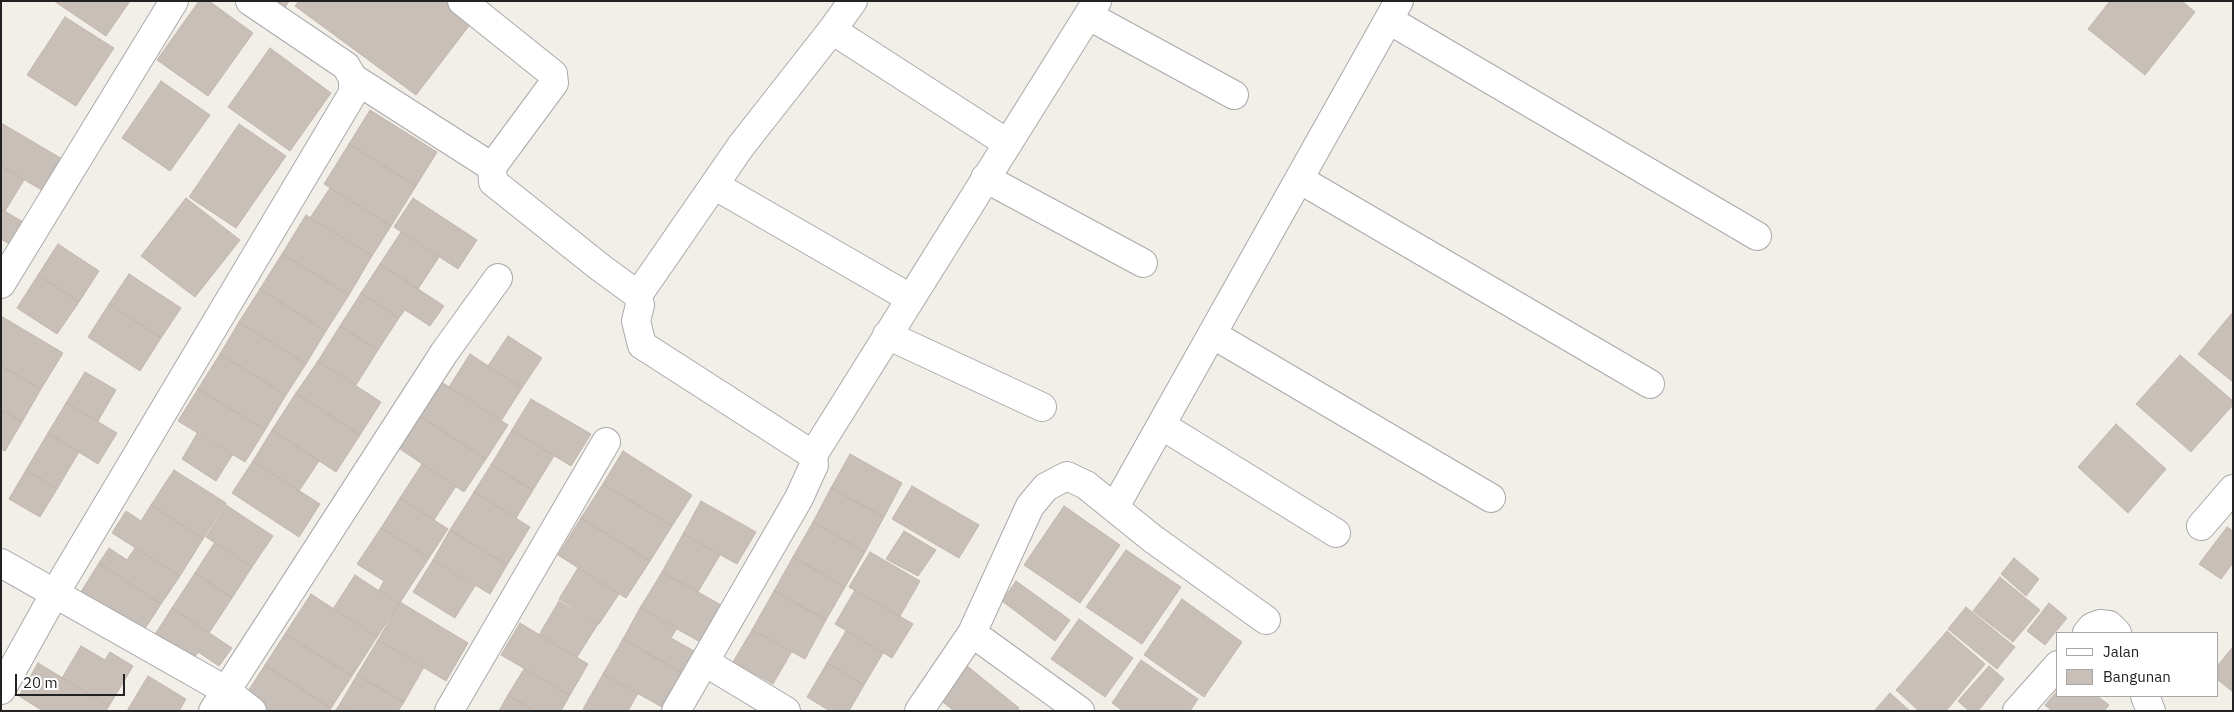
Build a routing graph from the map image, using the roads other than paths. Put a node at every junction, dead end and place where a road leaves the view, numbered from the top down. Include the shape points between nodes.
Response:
1 (174, 1) edge
2 (250, 1) edge
3 (462, 1) edge
4 (853, 1) edge
5 (1093, 9) edge
6 (1394, 11) edge
7 (832, 30) junction
8 (353, 78) junction
9 (1234, 95) dead end
10 (1007, 143) junction
11 (492, 167) junction
12 (985, 178) junction
13 (1299, 179) junction
14 (714, 185) junction
15 (1757, 236) dead end
16 (1143, 263) dead end
17 (498, 278) dead end
18 (1, 284) edge
19 (638, 295) junction
20 (910, 298) junction
21 (1212, 334) junction
22 (887, 335) junction
23 (1650, 384) dead end
24 (1042, 407) dead end
25 (1161, 425) junction
26 (606, 442) dead end
27 (813, 455) junction
28 (2233, 489) edge
29 (1491, 498) dead end
30 (1115, 507) junction
31 (2201, 526) dead end
32 (1336, 533) dead end
33 (1, 563) edge
34 (55, 593) junction
35 (1266, 620) dead end
36 (2087, 632) edge
37 (2116, 632) edge
38 (972, 633) junction
39 (705, 662) junction
40 (2056, 667) edge
41 (1, 690) edge
42 (2145, 697) edge
43 (219, 701) edge
44 (252, 711) edge
45 (449, 711) edge
46 (676, 711) edge
47 (786, 711) edge
48 (919, 711) edge
49 (1080, 711) edge
50 (2017, 711) edge
51 (2151, 711) edge

1 - 18 street
2 - 8 street via 346,66
3 - 11 street via 553,74 554,83
4 - 7 street
5 - 9 street
5 - 10 street
6 - 13 street
6 - 15 street
7 - 10 street
7 - 14 street
8 - 11 street
8 - 34 street via 353,93
10 - 12 street
11 - 19 street via 493,182
12 - 16 street
12 - 20 street
13 - 21 street
13 - 23 street
14 - 19 street
14 - 20 street
17 - 43 street via 444,353
19 - 27 street via 640,305 636,321 642,346
20 - 22 street
21 - 25 street
21 - 29 street
22 - 24 street
22 - 27 street
25 - 30 street
25 - 32 street
26 - 45 street
27 - 39 street via 814,465 799,498
28 - 31 street
30 - 35 street via 1153,539
30 - 38 street via 1086,485 1067,476 1046,487 1030,506
33 - 34 street
34 - 41 street
34 - 43 street
36 - 37 street via 2100,624 2108,625
38 - 48 street
38 - 49 street
39 - 46 street
39 - 47 street
40 - 50 street
42 - 51 street
43 - 44 street

